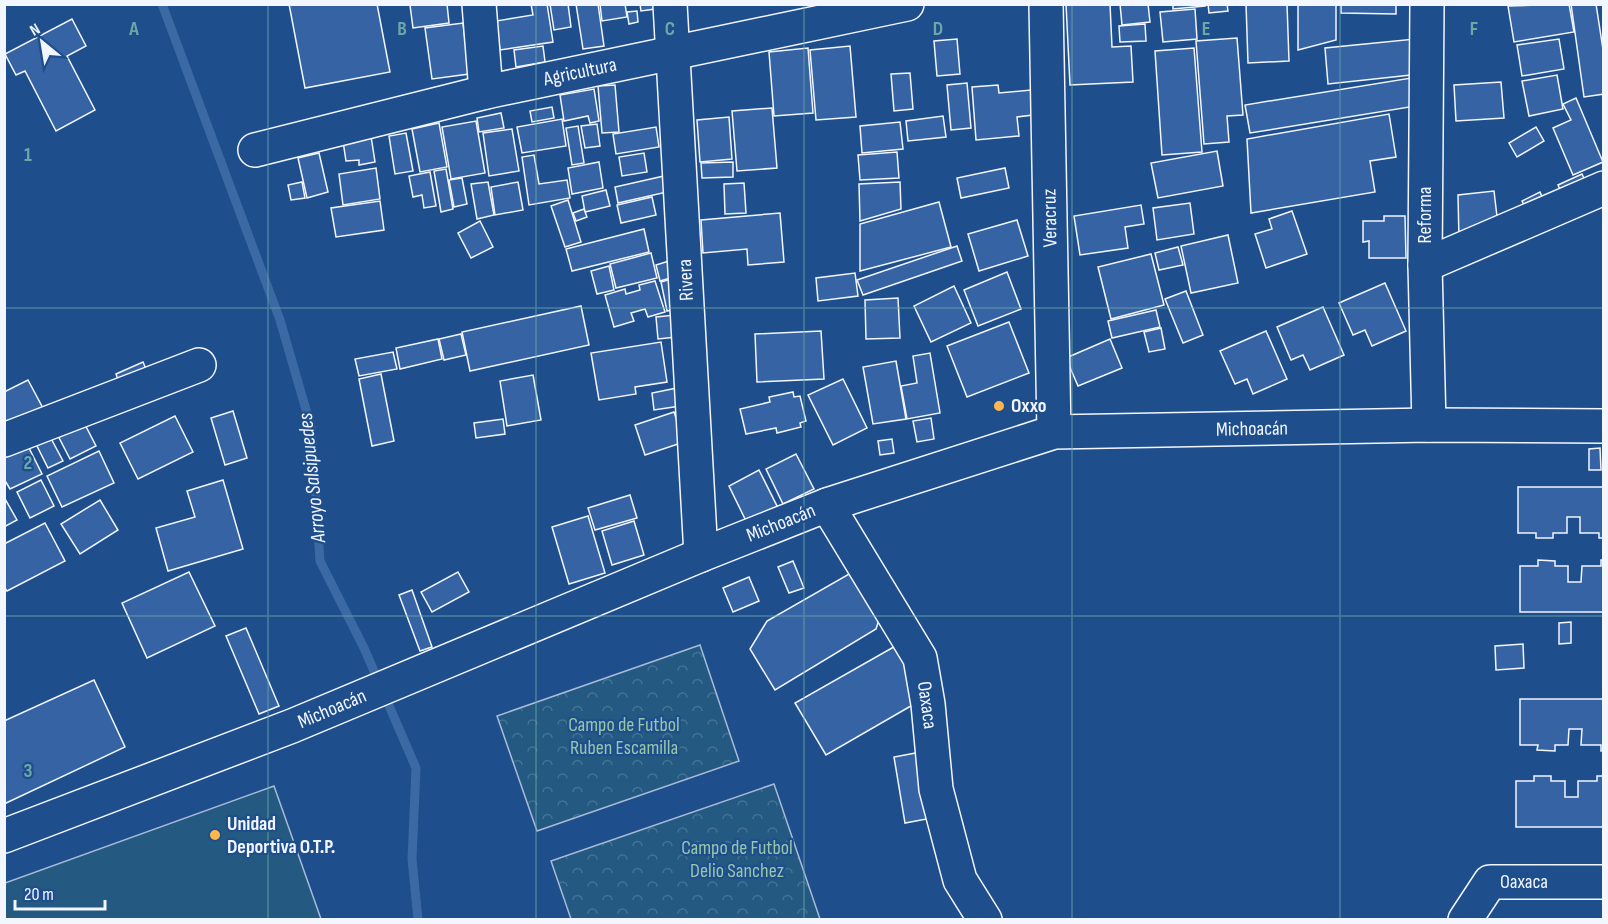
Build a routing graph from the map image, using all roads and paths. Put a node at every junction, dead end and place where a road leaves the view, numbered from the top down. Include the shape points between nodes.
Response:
1 (479, 4) edge
2 (670, 4) edge
3 (907, 4) edge
4 (1046, 4) edge
5 (1427, 4) edge
6 (673, 53) junction
7 (486, 92) junction
8 (255, 150) dead end
9 (1604, 188) edge
10 (1425, 265) junction
11 (199, 365) dead end
12 (1429, 425) junction
13 (1604, 426) edge
14 (1054, 432) junction
15 (4, 440) edge
16 (827, 505) junction
17 (701, 555) junction
18 (4, 836) edge
19 (1604, 882) edge
20 (985, 920) edge
21 (1465, 920) edge

1 - 7 street
2 - 6 street, Rivera
3 - 6 street, Agricultura
4 - 14 street, Veracruz
5 - 10 street, Reforma
6 - 7 street, Agricultura
6 - 17 street, Rivera
7 - 8 street, Agricultura
9 - 10 street
10 - 12 street, Reforma
11 - 15 street
12 - 13 street, Michoacán
12 - 14 street, Michoacán
14 - 16 street, Michoacán
16 - 17 street, Michoacán
16 - 20 street, Oaxaca via 920,658 936,789 960,880
17 - 18 street, Michoacán via 292,726
19 - 21 street, Oaxaca via 1490,882

